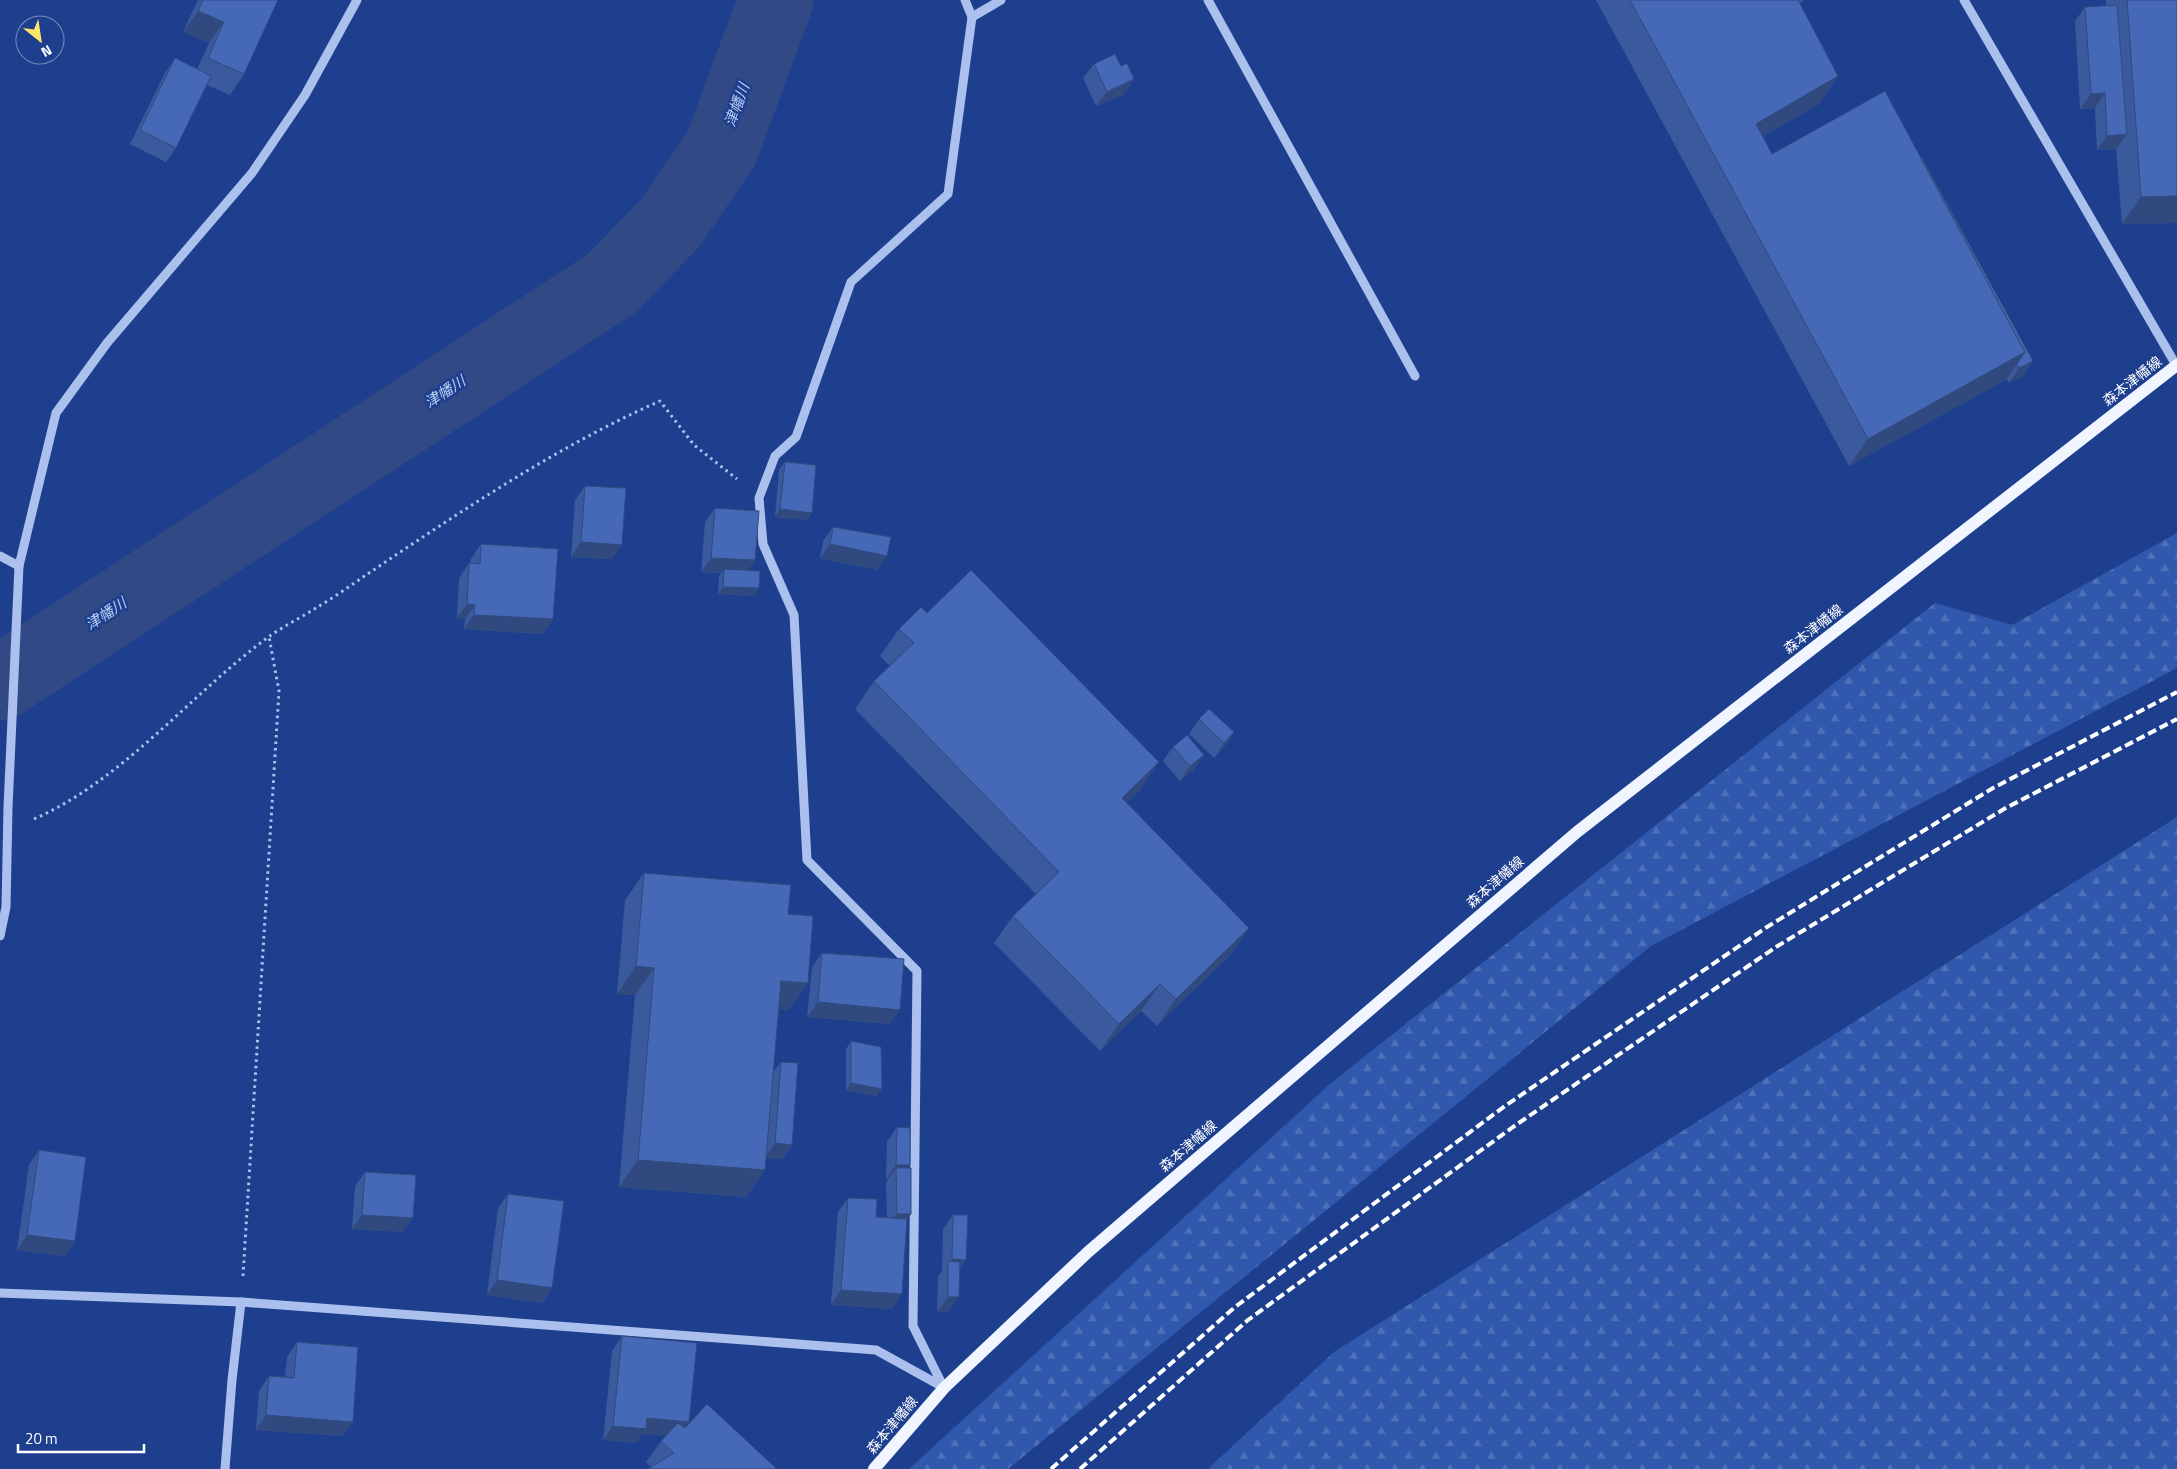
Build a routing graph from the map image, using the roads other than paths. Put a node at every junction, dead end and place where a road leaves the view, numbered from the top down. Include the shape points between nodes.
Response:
1 (357, 0) edge
2 (965, 0) edge
3 (1001, 0) edge
4 (1208, 0) edge
5 (1964, 0) edge
6 (972, 17) junction
7 (2177, 365) edge
8 (1415, 376) dead end
9 (0, 556) edge
10 (19, 566) junction
11 (0, 936) edge
12 (0, 1293) edge
13 (241, 1302) junction
14 (944, 1388) junction
15 (225, 1469) edge
16 (874, 1469) edge

1 - 10 street via 305,96 252,174 107,343 56,414
2 - 6 street
3 - 6 street
4 - 8 street
5 - 7 street
6 - 14 street via 948,194 851,282 796,437 775,456 759,498 763,544 794,615 807,860 917,971 913,1326
7 - 14 main road, 森本津幡線 via 1577,832 1088,1252
9 - 10 street
10 - 11 street via 6,907
12 - 13 street
13 - 14 street via 876,1350
13 - 15 street
14 - 16 main road, 森本津幡線

